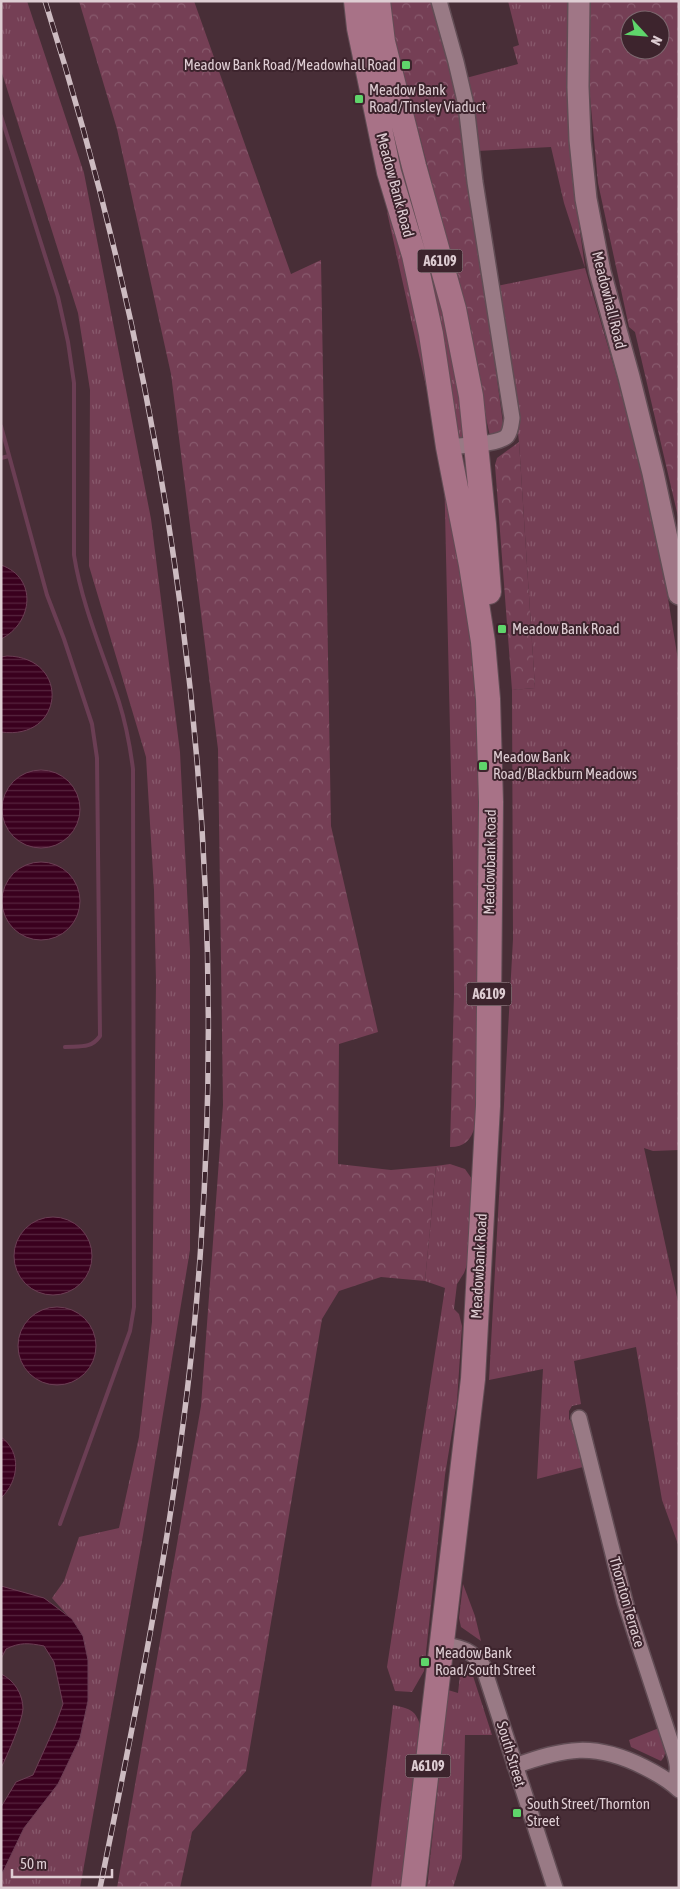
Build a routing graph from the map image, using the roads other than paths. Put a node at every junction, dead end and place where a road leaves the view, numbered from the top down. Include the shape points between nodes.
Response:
1 (356, 1) edge
2 (378, 1) edge
3 (439, 1) edge
4 (578, 1) edge
5 (414, 166) junction
6 (389, 172) junction
7 (476, 444) junction
8 (448, 447) junction
9 (679, 594) edge
10 (483, 642) junction
11 (579, 1418) dead end
12 (442, 1644) junction
13 (515, 1766) junction
14 (676, 1787) edge
15 (414, 1888) edge
16 (555, 1888) edge

1 - 6 main road, Meadow Bank Road / A6109
2 - 5 main road, Meadow Bank Road / A6109 via 383,42
3 - 7 street via 466,105 512,418 506,437
4 - 9 street, Meadowhall Road via 580,132 586,199 600,272 653,473
5 - 6 main road
5 - 7 main road, Meadow Bank Road / A6109 via 454,309 471,396
6 - 8 main road, Meadow Bank Road / A6109 via 414,255 431,334
7 - 8 street
7 - 10 main road, Meadow Bank Road / A6109 via 489,589
8 - 10 main road, Meadow Bank Road / A6109
10 - 12 main road, Meadowbank Road / A6109 via 491,802 488,1106 473,1379
11 - 14 street, Thornton Terrace via 626,1602 675,1755 678,1768
12 - 13 street, South Street via 468,1650 483,1666
12 - 15 main road, Meadowbank Road / A6109
13 - 14 street via 549,1754 589,1750 634,1762
13 - 16 street, South Street

